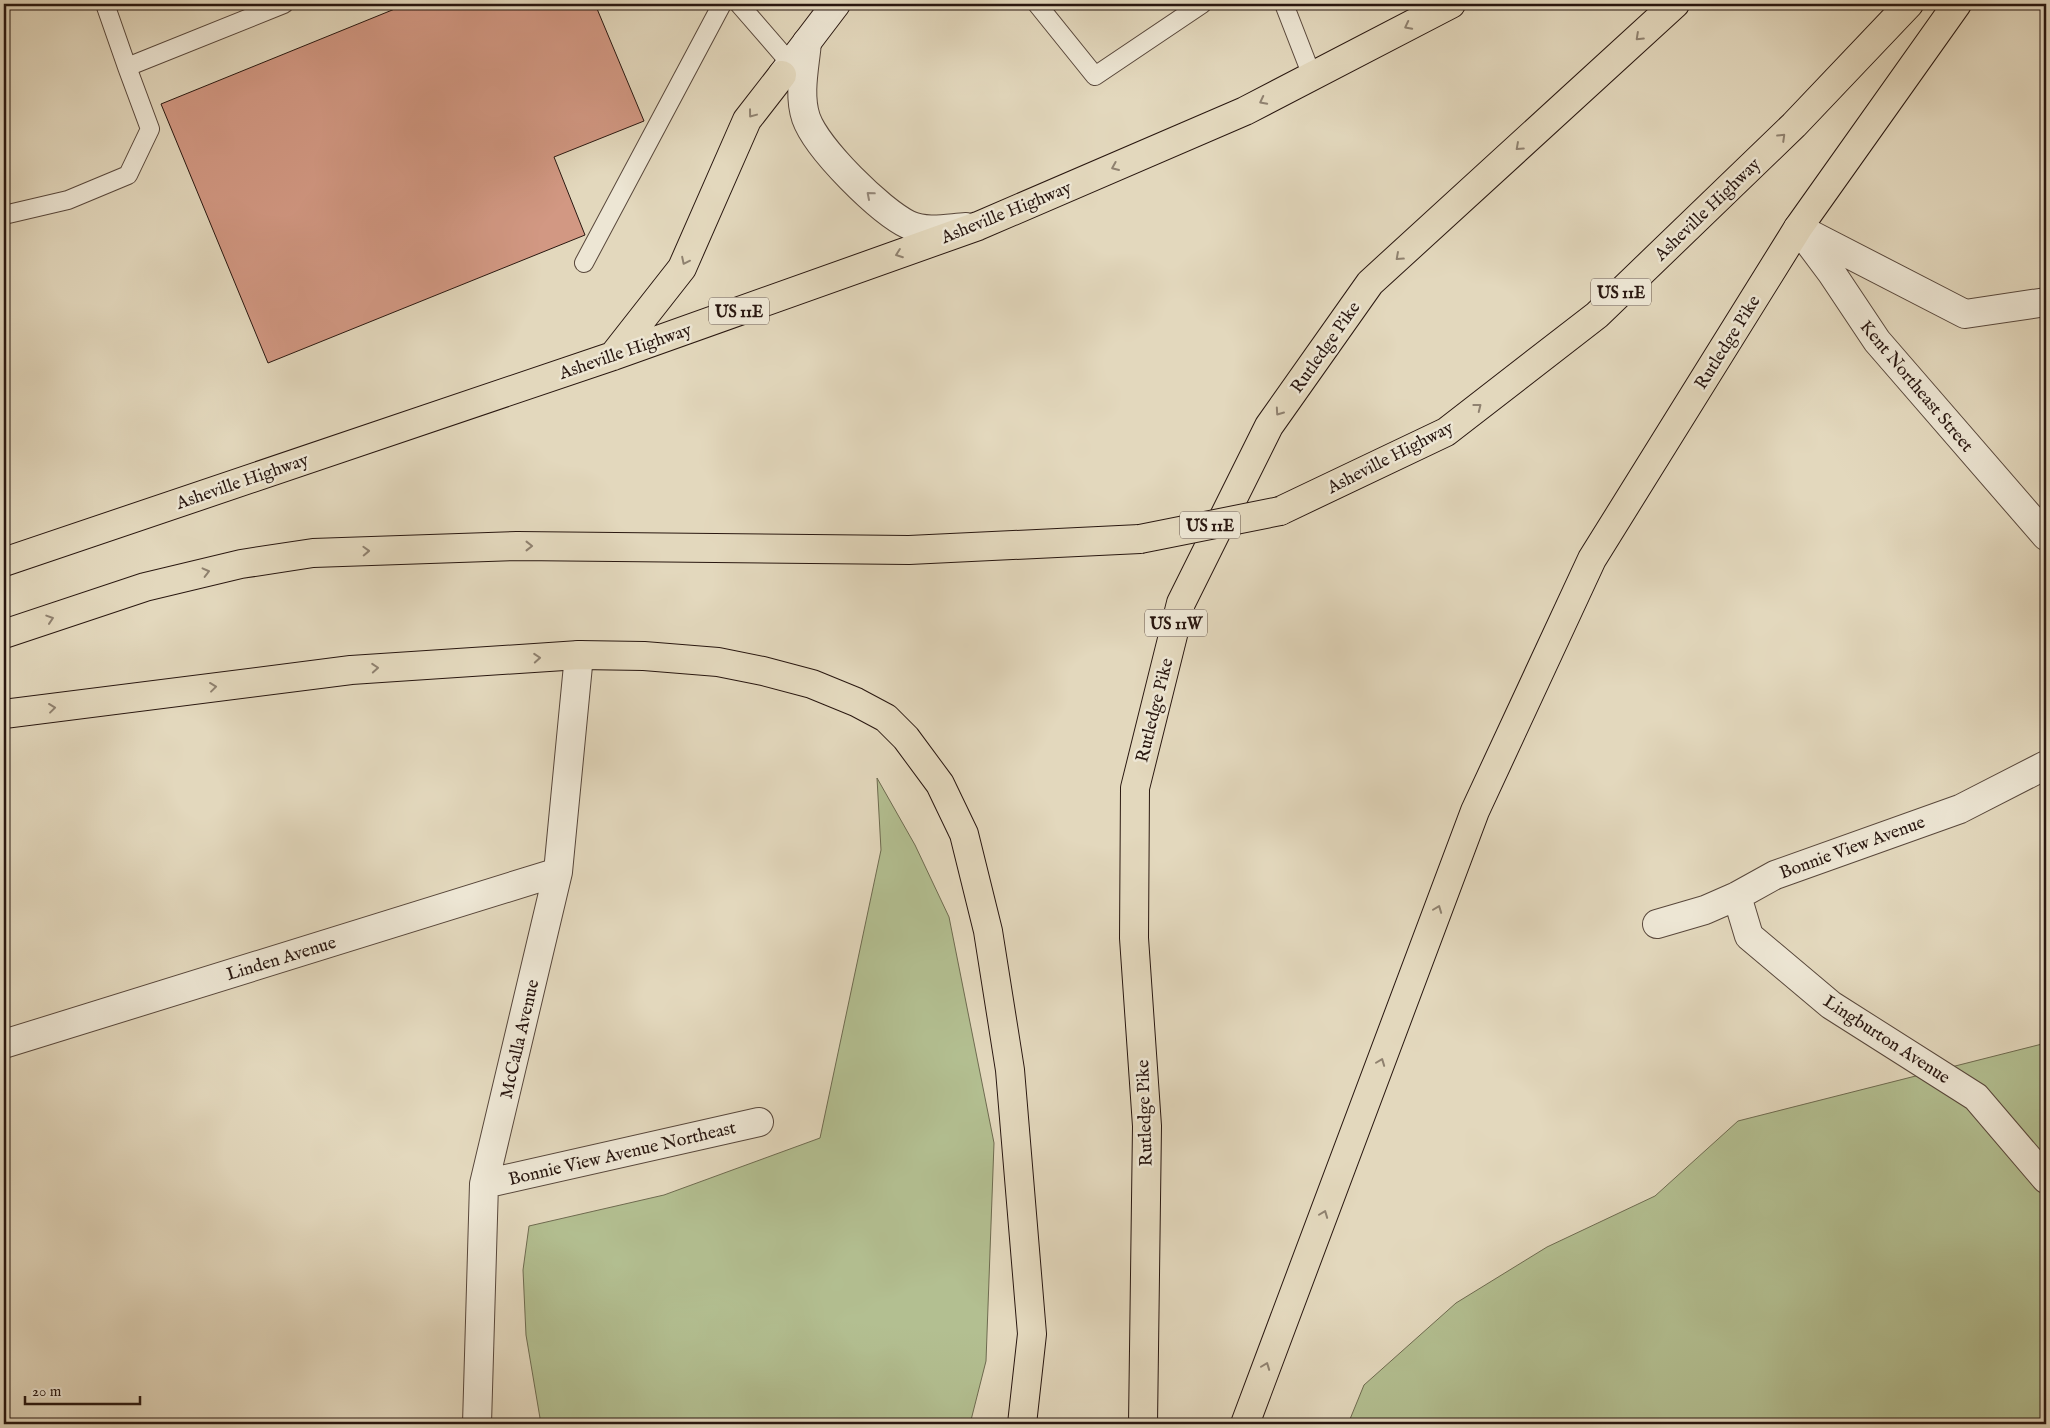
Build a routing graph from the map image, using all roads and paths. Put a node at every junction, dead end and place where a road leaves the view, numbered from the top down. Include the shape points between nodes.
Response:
1 (105, 4) edge
2 (284, 4) edge
3 (722, 4) edge
4 (739, 4) edge
5 (836, 4) edge
6 (1037, 4) edge
7 (1202, 4) edge
8 (1284, 4) edge
9 (1451, 4) edge
10 (1674, 4) edge
11 (1909, 4) edge
12 (1957, 4) edge
13 (807, 42) junction
14 (127, 68) junction
15 (786, 69) junction
16 (1312, 76) junction
17 (4, 215) edge
18 (978, 226) junction
19 (1798, 228) junction
20 (584, 263) dead end
21 (2046, 302) edge
22 (613, 356) junction
23 (2046, 536) edge
24 (4, 562) edge
25 (4, 634) edge
26 (579, 655) junction
27 (4, 714) edge
28 (2046, 765) edge
29 (558, 872) junction
30 (1736, 896) junction
31 (1657, 924) dead end
32 (4, 1044) edge
33 (759, 1122) dead end
34 (2046, 1179) edge
35 (484, 1184) junction
36 (477, 1424) edge
37 (1022, 1424) edge
38 (1143, 1424) edge
39 (1244, 1424) edge

1 - 14 lane
2 - 14 lane
3 - 20 lane
4 - 15 lane
5 - 13 street
6 - 7 lane via 1095,76
8 - 16 lane
9 -> 16 main road, Asheville Highway / US 11E
10 -> 38 main road, Rutledge Pike / US 11W via 1370,284 1269,426 1180,603 1136,788 1134,938 1146,1126
25 -> 11 main road, Asheville Highway / US 11E, bridge via 145,587 241,564 313,553 517,546 909,550 1140,539 1280,511 1446,432 1597,315 1794,125
12 - 19 main road, Rutledge Pike
13 - 15 street
18 -> 13 street via 932,230 910,225 885,209 856,183 820,143 806,118 802,89
14 - 17 lane via 150,129 128,175 68,200
15 -> 22 main road via 747,120 682,268
16 -> 18 main road, Asheville Highway / US 11E via 1245,111
18 -> 22 main road, Asheville Highway / US 11E
19 - 21 street via 1965,314
19 - 23 street, Kent Northeast Street via 1832,272 1876,341
39 -> 19 main road, Rutledge Pike via 1475,810 1592,559
22 - 24 main road, Asheville Highway / US 11E
27 -> 26 main road via 351,670
26 - 29 street, McCalla Avenue
26 - 37 main road via 718,662 812,684 886,718 906,738 940,784 964,834 988,931 1010,1070 1032,1334
28 - 30 street, Bonnie View Avenue via 1960,808 1774,876
29 - 32 street, Linden Avenue
29 - 35 street, McCalla Avenue
30 - 31 street, Bonnie View Avenue via 1705,910
30 - 34 street, Lingburton Avenue via 1749,936 1831,1005 1976,1097
33 - 35 street, Bonnie View Avenue Northeast
35 - 36 street, McCalla Avenue

